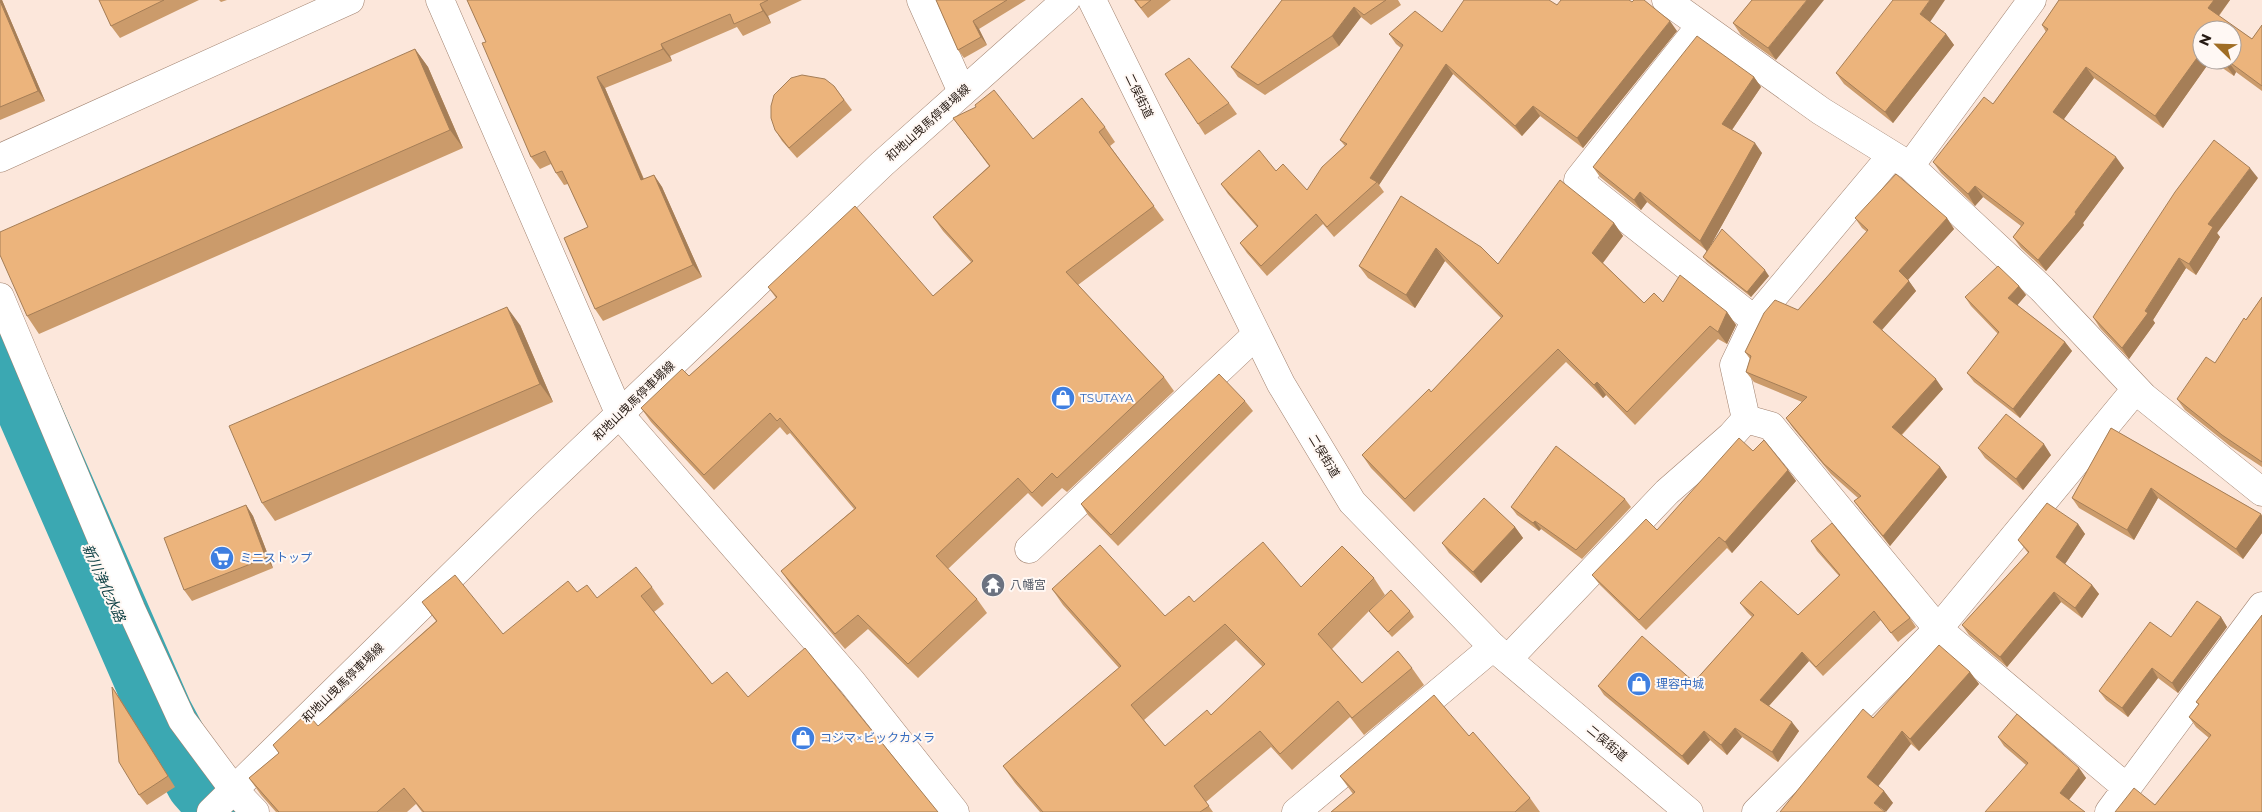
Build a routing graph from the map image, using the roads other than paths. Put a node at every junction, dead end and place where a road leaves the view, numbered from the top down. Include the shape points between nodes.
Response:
1 (350, 0) edge
2 (440, 0) edge
3 (921, 0) edge
4 (1066, 0) edge
5 (1092, 0) edge
6 (1666, 0) edge
7 (2032, 0) edge
8 (1701, 26) junction
9 (962, 92) junction
10 (0, 158) edge
11 (1901, 161) junction
12 (0, 297) edge
13 (1756, 321) junction
14 (1256, 335) junction
15 (2136, 389) junction
16 (620, 415) junction
17 (1746, 419) junction
18 (2262, 492) edge
19 (1030, 549) dead end
20 (2262, 606) edge
21 (1938, 629) junction
22 (1501, 653) junction
23 (2127, 788) junction
24 (234, 790) junction
25 (212, 811) edge
26 (255, 812) edge
27 (955, 812) edge
28 (1296, 812) edge
29 (1689, 812) edge
30 (1756, 812) edge
31 (2109, 812) edge

1 - 10 street
2 - 16 street
3 - 9 street
4 - 9 street, 和地山曳馬停車場線
5 - 14 street, 二俣街道
6 - 8 street
7 - 11 street
8 - 11 street via 1821,111
8 - 13 street via 1578,180
9 - 16 street, 和地山曳馬停車場線 via 882,164
11 - 13 street
11 - 15 street via 2042,289
12 - 24 street via 131,609 182,720
13 - 17 street via 1734,366
14 - 19 street
14 - 22 street, 二俣街道 via 1281,384 1352,502
15 - 18 street
15 - 21 street
16 - 24 street, 和地山曳馬停車場線
16 - 27 street via 852,682
17 - 21 street via 1772,426
17 - 22 street
20 - 23 street
21 - 23 street
21 - 30 street
22 - 28 street
22 - 29 street, 二俣街道
23 - 31 street
24 - 25 street, 和地山曳馬停車場線
24 - 26 street

